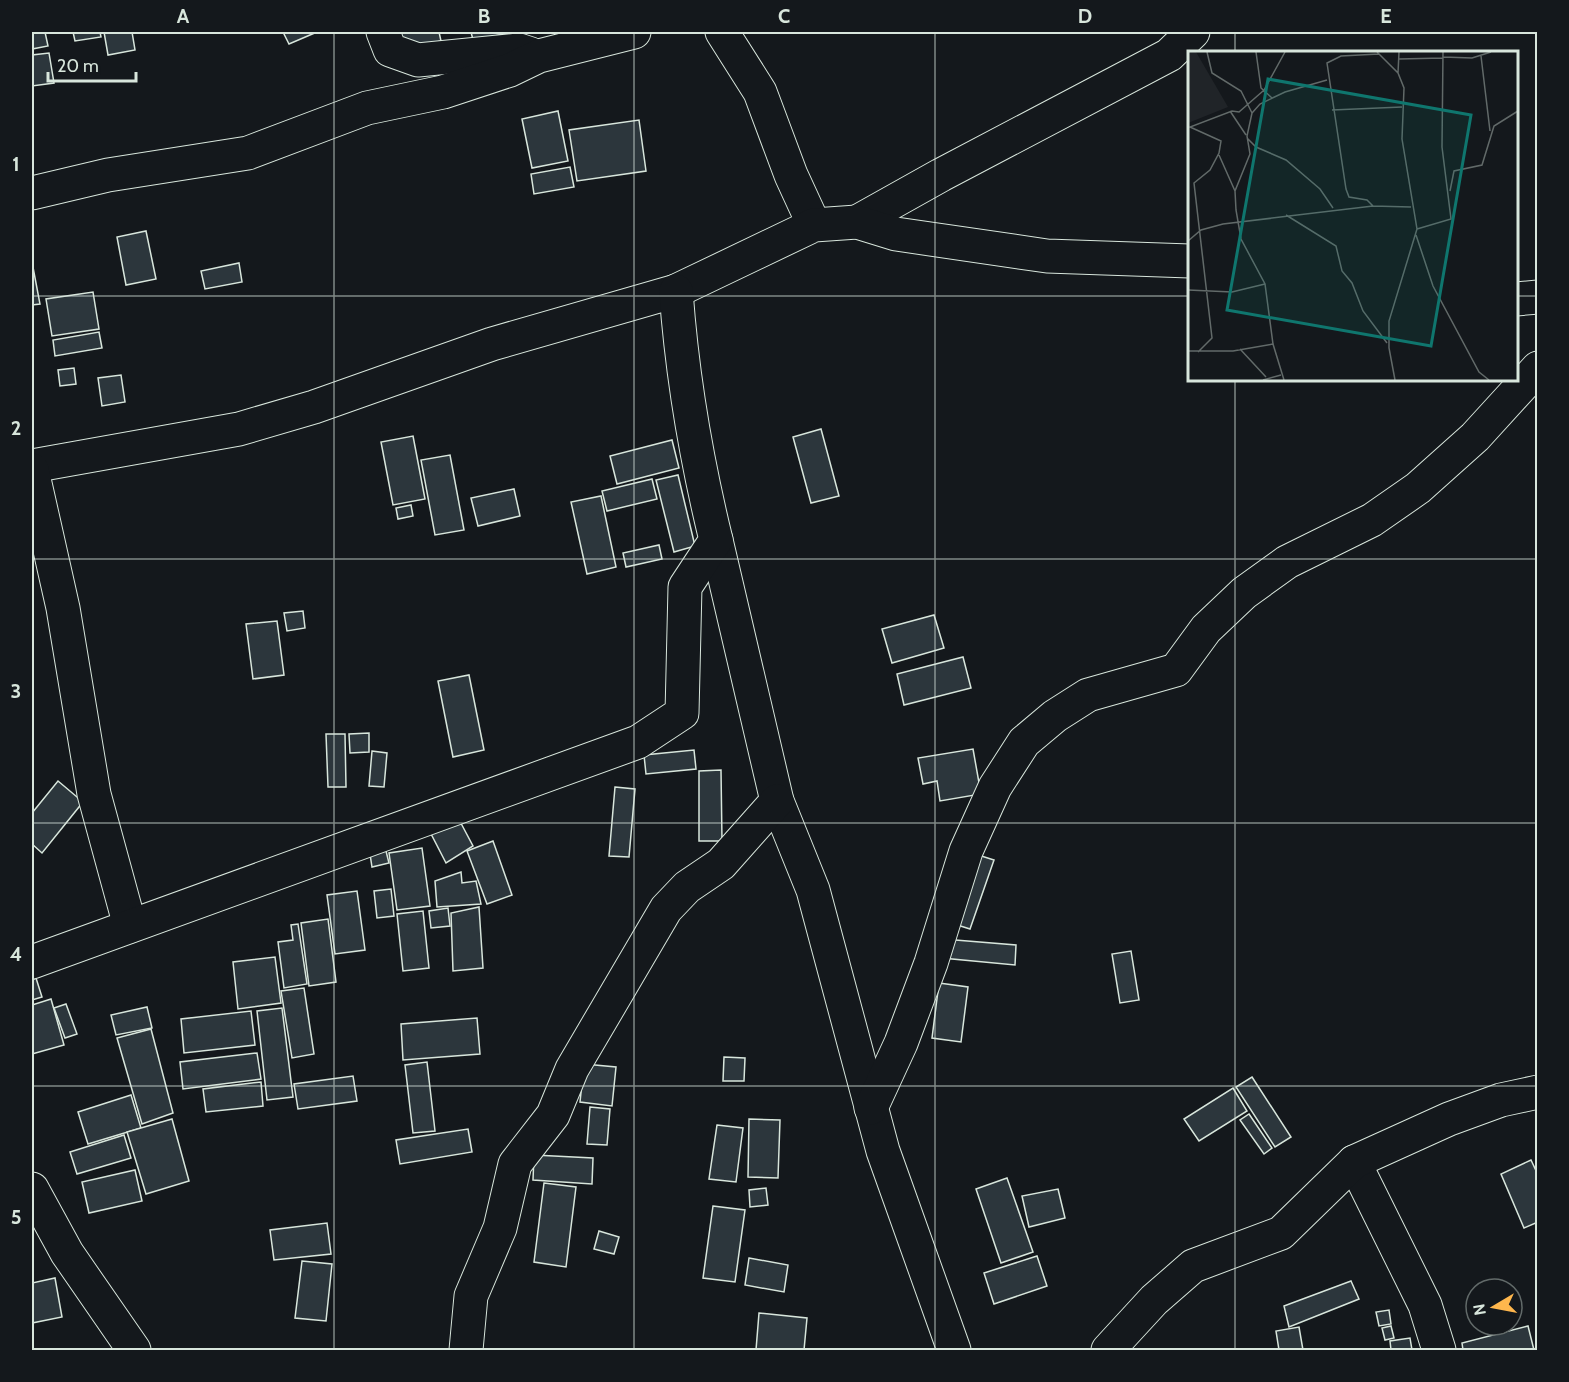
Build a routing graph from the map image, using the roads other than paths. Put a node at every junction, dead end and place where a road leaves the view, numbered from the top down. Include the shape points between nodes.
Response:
1 (383, 32) edge
2 (634, 32) edge
3 (722, 32) edge
4 (1193, 32) edge
5 (539, 56) junction
6 (32, 193) edge
7 (857, 222) junction
8 (814, 225) junction
9 (1188, 261) edge
10 (676, 291) junction
11 (1538, 297) edge
12 (1518, 299) edge
13 (1538, 368) edge
14 (32, 468) edge
15 (716, 540) junction
16 (777, 801) junction
17 (130, 926) junction
18 (32, 962) edge
19 (1538, 1092) edge
20 (871, 1108) junction
21 (1354, 1162) junction
22 (32, 1189) edge
23 (123, 1341) edge
24 (466, 1350) edge
25 (954, 1350) edge
26 (1108, 1350) edge
27 (1439, 1350) edge

1 - 5 street via 390,50 418,60 519,50
2 - 5 street
3 - 8 street via 760,92
4 - 7 street via 1169,55
5 - 6 street via 443,92 367,108 248,153
7 - 8 street
7 - 9 street via 896,234 1047,256
8 - 10 street
10 - 14 street via 492,344 314,408 239,429
10 - 15 street via 697,460
11 - 12 street
13 - 20 street via 1475,437 1418,488 1372,520 1287,562 1244,593 1206,629 1176,670 1088,695 1024,742 995,787 966,851 912,1013
14 - 17 street via 63,608 94,794
15 - 16 street
15 - 17 street via 685,586 682,713 673,719 638,742
16 - 20 street via 813,890
16 - 24 street via 721,864 687,887 666,909 572,1069 553,1115 514,1164 500,1228 471,1296
17 - 18 street
19 - 21 street via 1501,1100 1449,1119
20 - 25 street
21 - 26 street via 1281,1233 1193,1266 1154,1300
21 - 27 street via 1425,1305
22 - 23 street

